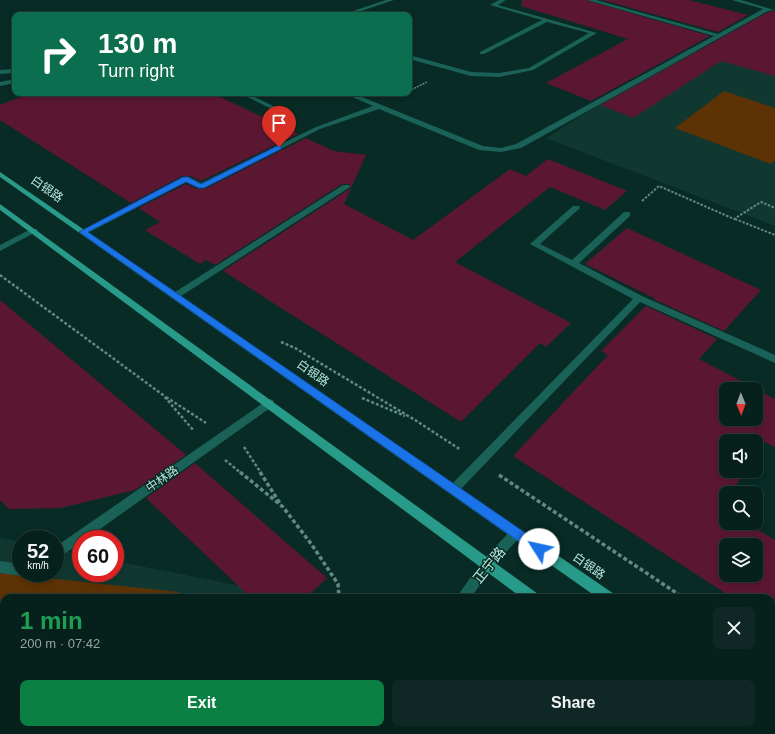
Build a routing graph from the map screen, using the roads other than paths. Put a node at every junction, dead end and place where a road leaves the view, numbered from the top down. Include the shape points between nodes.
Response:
1 (391, 0) edge
2 (503, 0) edge
3 (590, 0) edge
4 (735, 0) edge
5 (772, 10) edge
6 (353, 12) edge
7 (546, 20) junction
8 (719, 36) junction
9 (482, 53) dead end
10 (412, 58) edge
11 (12, 71) edge
12 (0, 72) edge
13 (12, 82) edge
14 (0, 84) edge
15 (248, 96) edge
16 (354, 96) edge
17 (380, 106) junction
18 (290, 116) dead end
19 (0, 174) edge
20 (346, 187) dead end
21 (0, 206) edge
22 (576, 208) dead end
23 (627, 214) road end
24 (34, 231) junction
25 (83, 232) junction
26 (0, 248) edge
27 (573, 264) junction
28 (175, 296) junction
29 (639, 298) junction
30 (775, 359) edge
31 (269, 403) junction
32 (454, 490) junction
33 (516, 533) junction
34 (64, 548) edge
35 (487, 564) junction
36 (0, 567) edge
37 (12, 569) edge
38 (466, 594) edge
39 (528, 594) edge
40 (603, 594) edge

1 - 6 street
2 - 7 street via 493,5
3 - 8 street
4 - 5 street
5 - 8 street
7 - 9 street
7 - 10 street via 594,33 531,69 499,75 471,74
8 - 17 street via 518,146 501,150 482,148
11 - 12 street
13 - 14 street
15 - 18 street
16 - 17 street
17 - 25 street via 318,128 201,186 186,179
19 - 25 main road, 白银路
20 - 28 street
21 - 24 main road
22 - 27 street via 534,244
23 - 27 street
24 - 26 street
24 - 31 main road
25 - 28 main road, 白银路
27 - 29 street
28 - 32 main road, 白银路
29 - 30 street
29 - 32 street
31 - 34 street, 中林路
31 - 35 main road
32 - 33 main road, 白银路
33 - 35 street, 正宁路
33 - 40 main road, 白银路
35 - 38 street, 正宁路
35 - 39 main road
36 - 37 street

